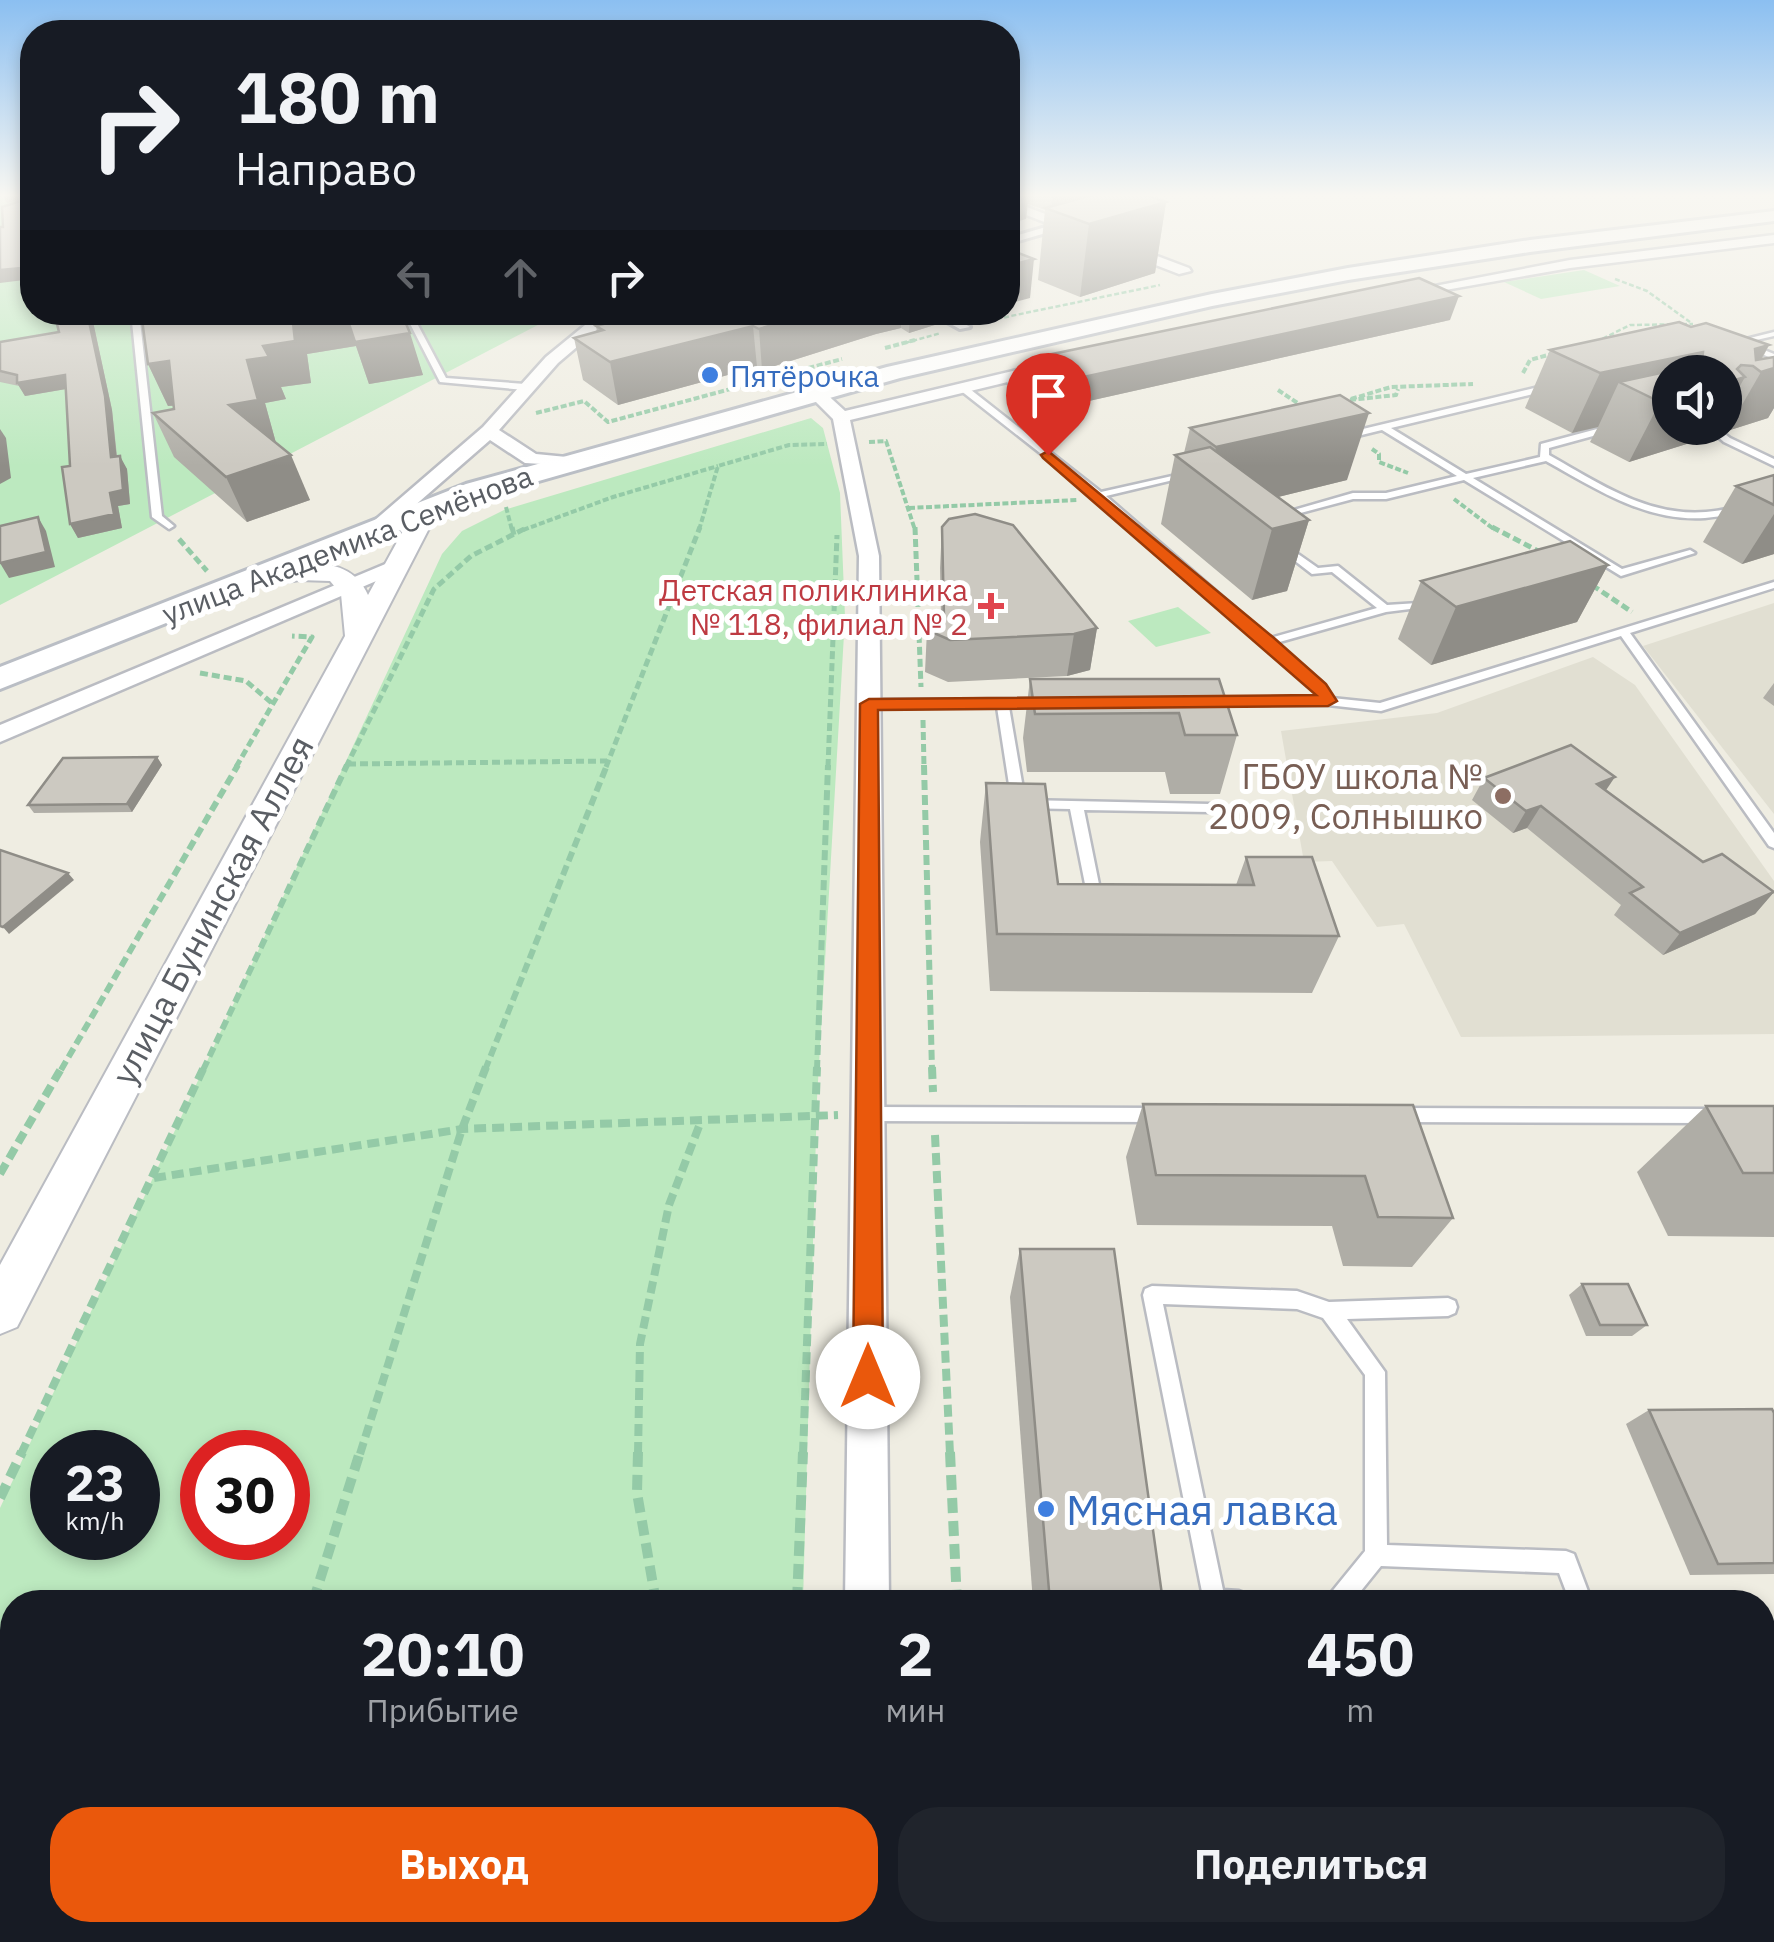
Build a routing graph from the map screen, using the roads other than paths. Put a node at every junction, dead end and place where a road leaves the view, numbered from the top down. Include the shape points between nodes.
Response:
1 (1296, 285) edge
2 (1452, 285) edge
3 (1376, 298) edge
4 (135, 325) edge
5 (414, 325) edge
6 (594, 325) edge
7 (960, 325) edge
8 (964, 327) road end
9 (1774, 334) edge
10 (1097, 356) edge
11 (1774, 357) edge
12 (1006, 377) junction
13 (1568, 382) edge
14 (525, 387) junction
15 (963, 388) junction
16 (815, 393) junction
17 (1044, 406) dead end
18 (841, 417) junction
19 (1621, 426) edge
20 (1384, 427) junction
21 (489, 431) junction
22 (1332, 440) edge
23 (1737, 445) edge
24 (1547, 458) junction
25 (570, 462) junction
26 (1774, 463) edge
27 (1196, 472) edge
28 (1466, 478) junction
29 (1098, 496) junction
30 (1774, 500) edge
31 (426, 510) junction
32 (1261, 521) edge
33 (169, 526) road end
34 (374, 530) junction
35 (1274, 539) edge
36 (1690, 553) dead end
37 (396, 566) junction
38 (227, 579) junction
39 (349, 585) junction
40 (1774, 586) edge
41 (1452, 598) edge
42 (1384, 609) junction
43 (288, 611) junction
44 (358, 631) junction
45 (1624, 633) junction
46 (1268, 642) junction
47 (0, 679) edge
48 (1328, 701) junction
49 (1189, 702) edge
50 (869, 704) junction
51 (1003, 704) junction
52 (1053, 704) edge
53 (0, 734) edge
54 (1076, 805) junction
55 (1210, 808) dead end
56 (1774, 843) edge
57 (1114, 904) edge
58 (868, 1114) junction
59 (1188, 1115) edge
60 (1383, 1116) edge
61 (1735, 1116) edge
62 (1448, 1307) dead end
63 (0, 1311) edge
64 (1329, 1311) junction
65 (1376, 1555) junction
66 (867, 1590) edge
67 (1212, 1590) edge
68 (1348, 1590) edge
69 (1576, 1590) edge

1 - 16 main road, улица Академика Семёнова
2 - 3 street
4 - 33 lane via 157,517
5 - 14 lane via 443,380
6 - 14 street
7 - 8 street
9 - 11 lane via 1733,343
10 - 12 street
12 - 15 street
12 - 17 lane
13 - 20 lane
14 - 21 street
15 - 18 street
15 - 29 lane
16 - 18 street
16 - 25 main road, улица Академика Семёнова
18 - 50 street via 834,443 869,556
19 - 24 lane via 1544,446
20 - 22 lane
20 - 28 lane
21 - 25 street via 532,458
21 - 34 street
23 - 26 lane
24 - 28 lane
24 - 30 lane via 1638,508 1690,518 1728,515
25 - 31 main road, улица Академика Семёнова
27 - 29 lane
28 - 32 lane via 1386,496 1353,496
28 - 36 lane via 1621,573
29 - 46 lane
31 - 34 main road, улица Академика Семёнова
31 - 37 street, улица Бунинская Аллея
34 - 38 main road, улица Академика Семёнова
35 - 42 lane via 1316,572 1334,568
37 - 39 street
37 - 44 street, улица Бунинская Аллея
38 - 39 street via 314,572 334,573
38 - 47 main road, улица Академика Семёнова
39 - 43 street
39 - 44 street
40 - 45 lane
41 - 42 lane
42 - 46 lane
43 - 44 street via 336,614
43 - 53 street
44 - 63 street, улица Бунинская Аллея
45 - 48 lane via 1381,707
45 - 56 lane
46 - 48 lane
48 - 49 lane
50 - 51 lane
50 - 58 street
51 - 52 lane
51 - 54 lane via 1019,804
54 - 55 lane
54 - 57 lane via 1096,904
58 - 59 lane
58 - 66 street
60 - 61 lane
62 - 64 lane
64 - 65 lane via 1375,1372
64 - 67 lane via 1296,1300 1152,1295
65 - 68 lane
65 - 69 lane via 1566,1562

